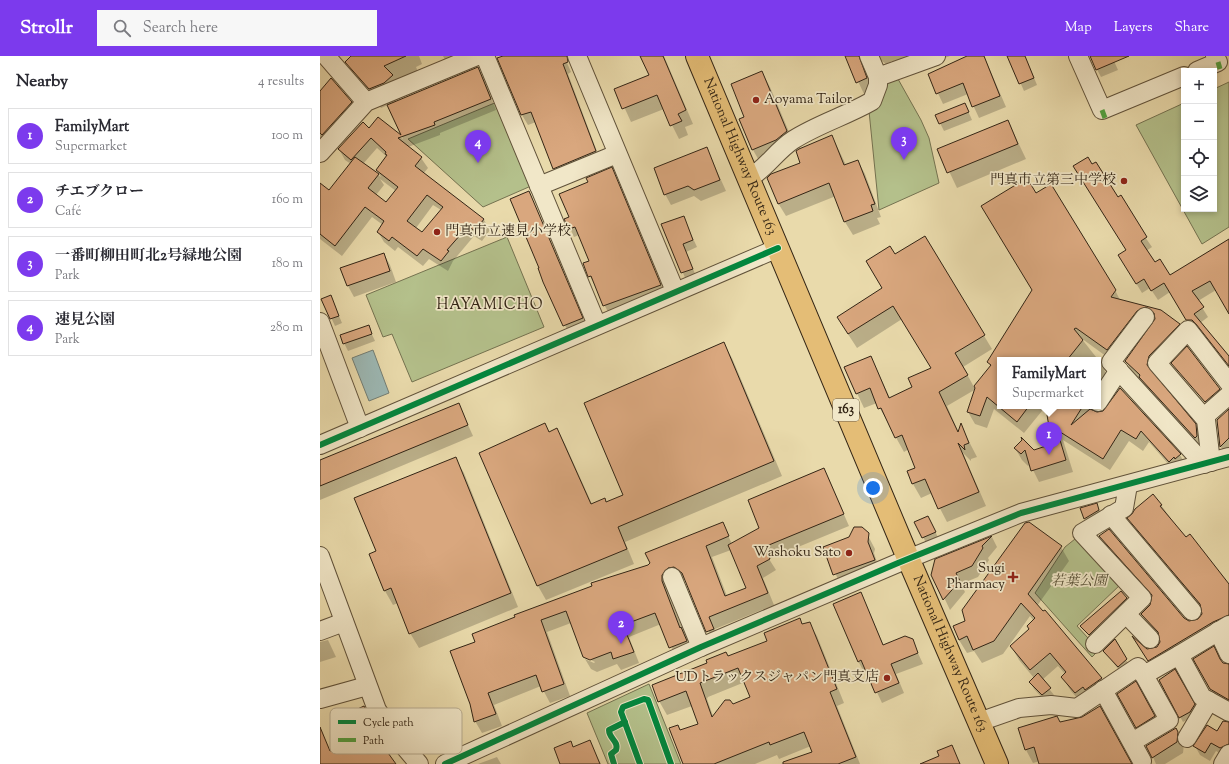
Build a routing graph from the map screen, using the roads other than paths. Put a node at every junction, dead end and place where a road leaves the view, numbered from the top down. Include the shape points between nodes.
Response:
1 (322, 56) edge
2 (326, 56) edge
3 (477, 56) edge
4 (485, 56) edge
5 (577, 56) edge
6 (685, 56) edge
7 (697, 56) edge
8 (869, 56) edge
9 (936, 56) edge
10 (1078, 56) edge
11 (1215, 56) edge
12 (320, 59) edge
13 (1204, 68) edge
14 (878, 77) junction
15 (1181, 77) edge
16 (366, 102) junction
17 (320, 153) edge
18 (617, 154) junction
19 (749, 178) junction
20 (538, 186) junction
21 (772, 251) junction
22 (675, 292) junction
23 (1145, 317) dead end
24 (320, 322) edge
25 (597, 325) junction
26 (1119, 370) junction
27 (1229, 383) edge
28 (1229, 395) edge
29 (1101, 397) edge
30 (1204, 417) junction
31 (360, 428) junction
32 (320, 445) edge
33 (1229, 457) edge
34 (1207, 463) junction
35 (1128, 486) junction
36 (1111, 515) junction
37 (320, 556) edge
38 (903, 560) junction
39 (671, 578) dead end
40 (1164, 579) junction
41 (1142, 598) junction
42 (1192, 611) dead end
43 (1126, 614) junction
44 (344, 622) junction
45 (1224, 628) edge
46 (320, 631) edge
47 (1150, 639) dead end
48 (1095, 644) dead end
49 (701, 647) junction
50 (1229, 654) edge
51 (1179, 655) junction
52 (1144, 675) junction
53 (367, 686) junction
54 (1103, 690) junction
55 (320, 699) edge
56 (1209, 700) junction
57 (376, 708) edge
58 (1229, 712) edge
59 (979, 722) junction
60 (1188, 738) dead end
61 (1132, 742) junction
62 (411, 754) edge
63 (1229, 754) edge
64 (1142, 761) dead end
65 (419, 764) edge
66 (445, 764) edge
67 (983, 764) edge
68 (997, 764) edge
69 (1223, 764) edge

1 - 12 street
2 - 16 street
3 - 16 street
4 - 20 street
5 - 18 street
6 - 21 highway, National Highway Route 163 / 163
7 - 19 highway, National Highway Route 163 / 163
8 - 14 street
9 - 14 street
10 - 15 street via 1102,110
11 - 13 street via 1218,62
14 - 19 street via 872,101 845,116 819,125 791,142
16 - 17 street
18 - 20 street
18 - 22 street
19 - 21 highway, National Highway Route 163 / 163
20 - 25 street
21 - 22 street
21 - 38 highway, National Highway Route 163 / 163
22 - 25 street
23 - 26 street via 1111,362
24 - 31 street
25 - 31 street
26 - 29 street
26 - 34 street
27 - 30 street via 1188,330 1157,363
28 - 30 street
30 - 34 street
31 - 32 street
33 - 34 street
34 - 35 street
35 - 36 street via 1124,508
35 - 38 street via 1021,513
36 - 40 street
36 - 41 street via 1082,533
37 - 44 street
38 - 49 street
38 - 59 highway, National Highway Route 163 / 163
38 - 67 highway, National Highway Route 163 / 163
39 - 49 street
40 - 41 street
40 - 42 street
41 - 43 street
43 - 47 street
43 - 48 street
44 - 46 street
44 - 53 street
45 - 50 street
45 - 51 street
49 - 66 street
51 - 52 street
51 - 56 street via 1202,697
52 - 54 street via 1138,667
52 - 61 street via 1169,720
53 - 55 street
53 - 57 street
54 - 59 street via 1077,708 1051,705 1019,708
54 - 61 street
56 - 58 street
56 - 60 street
59 - 68 highway, National Highway Route 163 / 163
61 - 64 street
62 - 65 street
63 - 69 street

